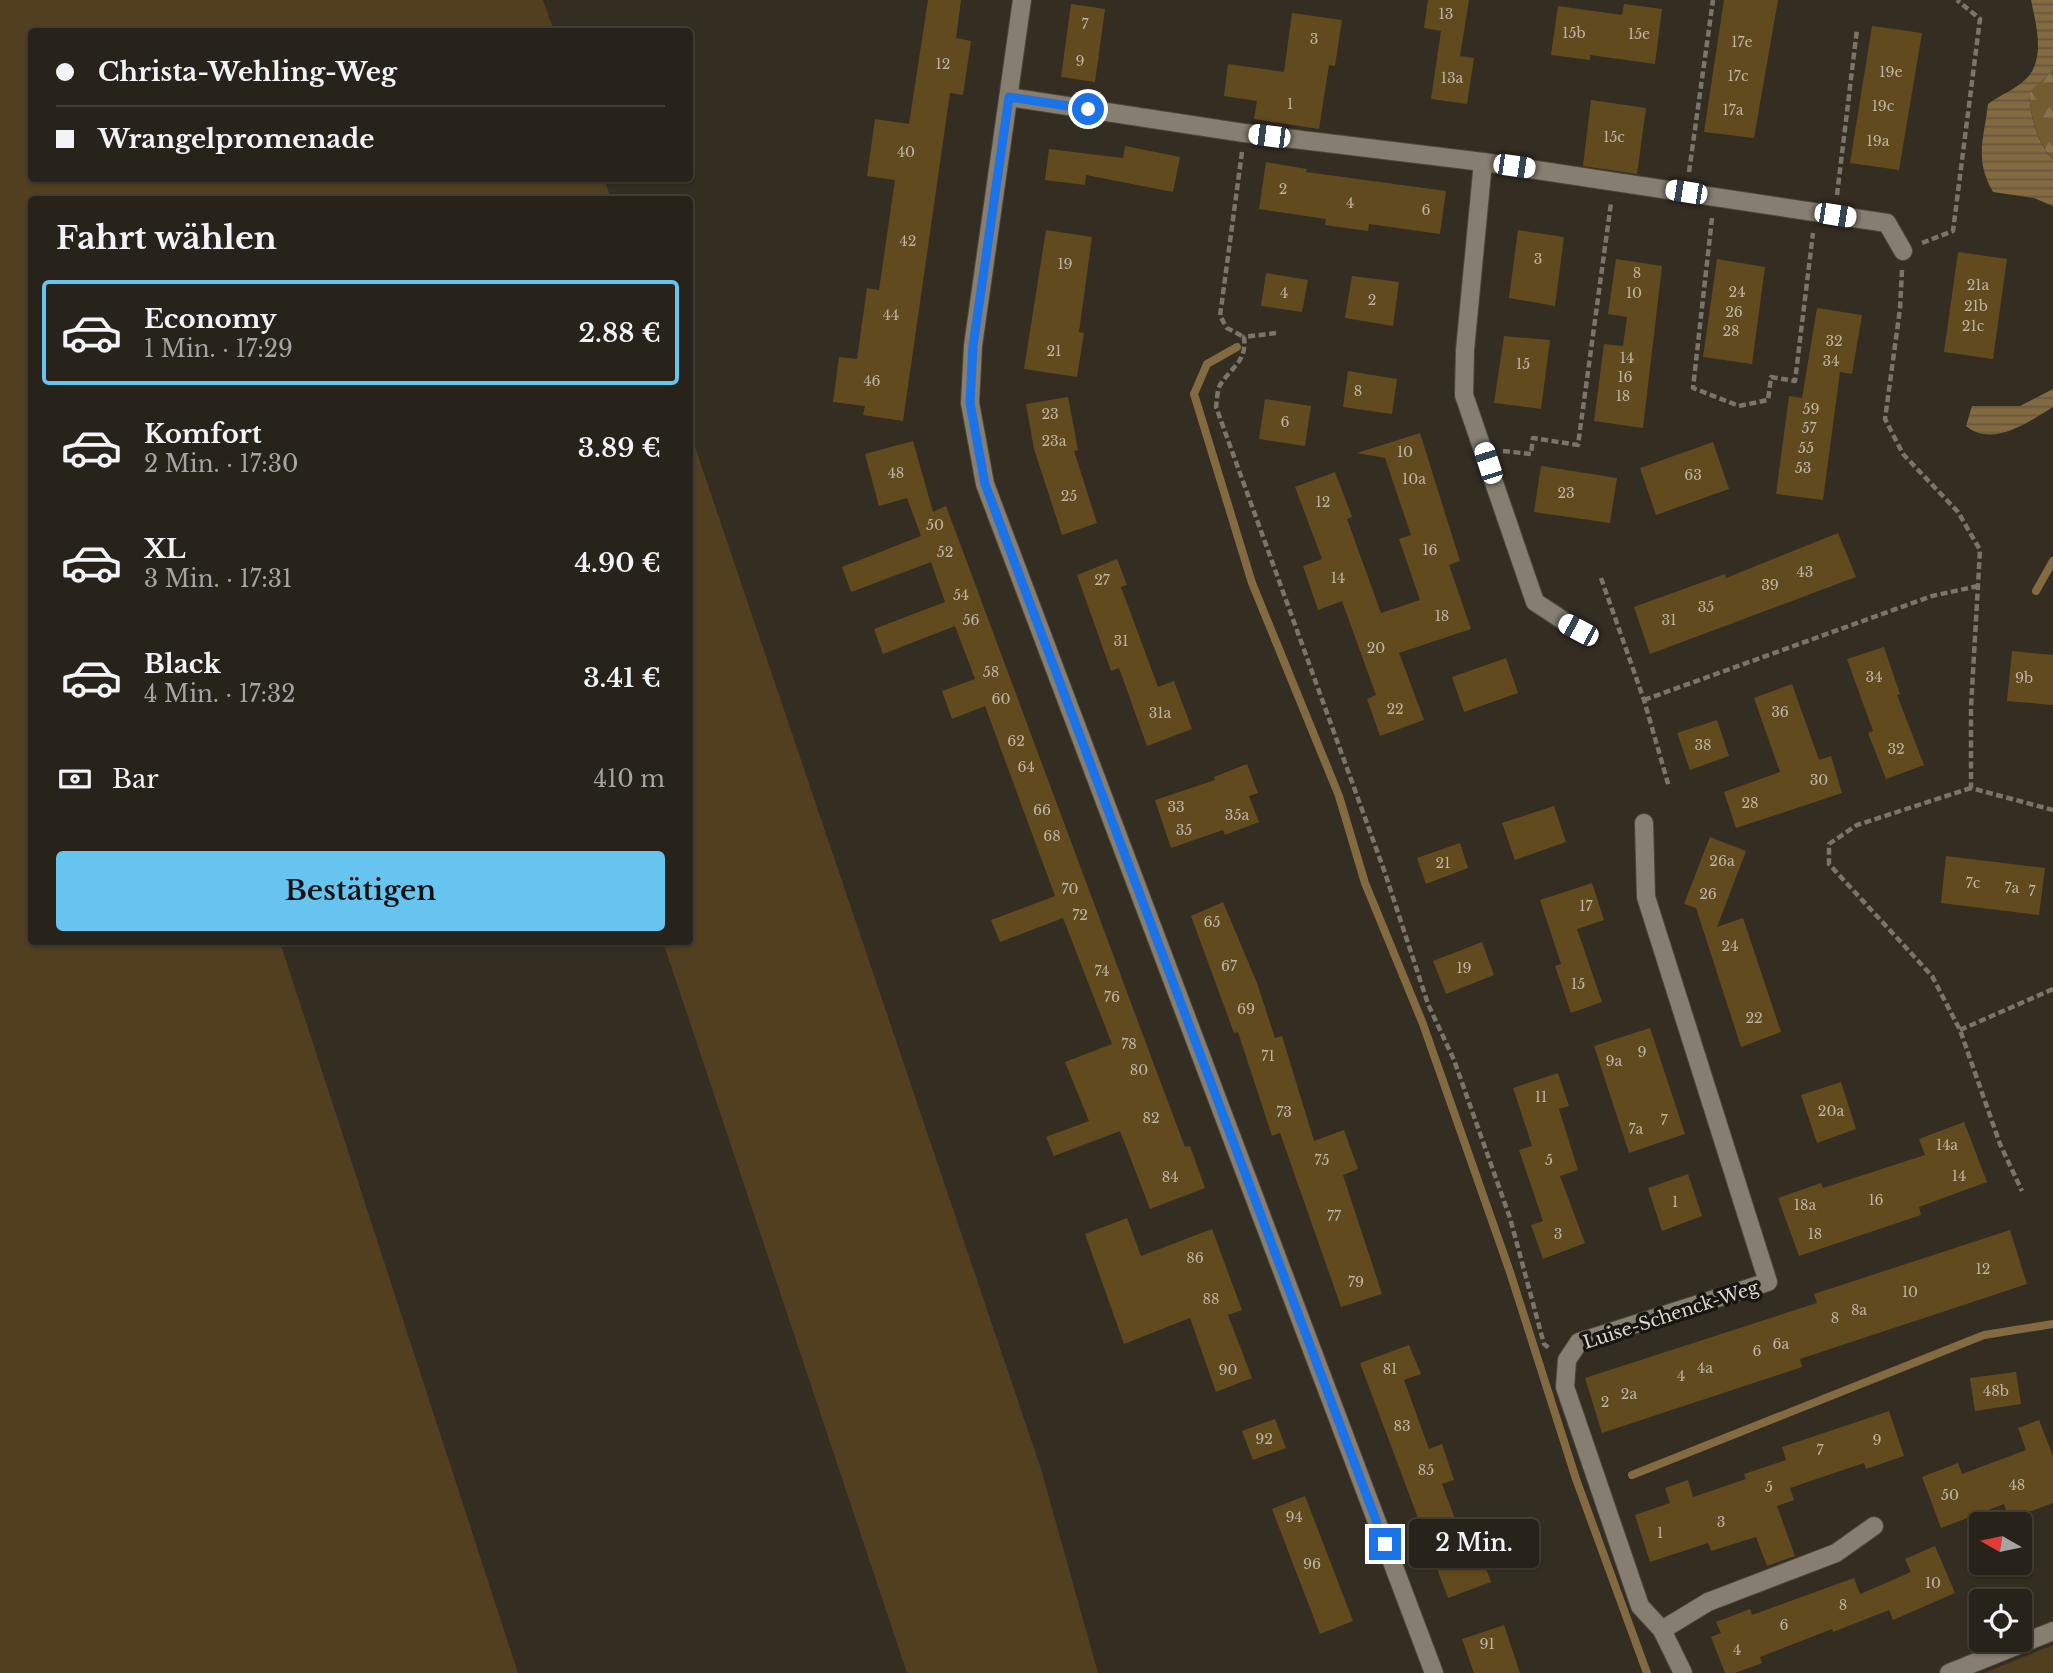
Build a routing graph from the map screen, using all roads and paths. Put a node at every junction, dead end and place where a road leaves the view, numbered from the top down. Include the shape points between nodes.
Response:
1 (1022, 0) edge
2 (1713, 0) edge
3 (1957, 0) edge
4 (1857, 29) dead end
5 (1009, 97) junction
6 (1244, 133) junction
7 (1483, 162) junction
8 (1614, 181) junction
9 (1686, 192) junction
10 (1715, 197) junction
11 (1816, 212) junction
12 (1835, 215) junction
13 (1903, 251) junction
14 (1276, 333) dead end
15 (1244, 337) junction
16 (1483, 449) junction
17 (1601, 578) dead end
18 (1978, 586) junction
19 (1578, 630) dead end
20 (1644, 700) junction
21 (1669, 787) dead end
22 (1971, 788) junction
23 (2053, 810) edge
24 (1644, 823) dead end
25 (2053, 989) edge
26 (1960, 1030) junction
27 (2022, 1191) dead end
28 (1567, 1360) junction
29 (1874, 1526) dead end
30 (1662, 1630) junction
31 (2053, 1631) edge
32 (1434, 1673) edge
33 (1683, 1673) edge
34 (1948, 1673) edge

1 - 5 street
2 - 9 path
3 - 13 path via 1980,19 1953,230
4 - 12 path
5 - 6 street
5 - 32 street via 973,346 970,403 985,484
6 - 7 street
6 - 15 path via 1220,316 1227,328
7 - 8 street
7 - 16 street via 1464,384
8 - 9 street
8 - 16 path via 1578,445 1533,438 1531,454
9 - 10 street
10 - 11 street
10 - 11 path via 1693,387 1739,406 1768,400 1771,377 1795,381
11 - 12 street
12 - 13 street via 1887,223
13 - 18 path via 1885,419 1903,454 1958,512 1980,550
14 - 15 path
15 - 28 path via 1246,352 1219,386 1216,407 1428,1004 1454,1060 1510,1218 1544,1344
16 - 19 street via 1535,602
17 - 20 path
18 - 20 path via 1932,596
18 - 22 path
20 - 21 path
22 - 23 path
22 - 26 path via 1857,825 1829,844 1829,864 1932,976
24 - 28 street, Luise-Schenck-Weg via 1646,897 1768,1282 1579,1342
25 - 26 path
26 - 27 path via 2000,1144
28 - 30 street, Luise-Schenck-Weg via 1566,1387 1640,1606
29 - 30 street via 1836,1553 1708,1602
30 - 33 street, Luise-Schenck-Weg
31 - 34 street

